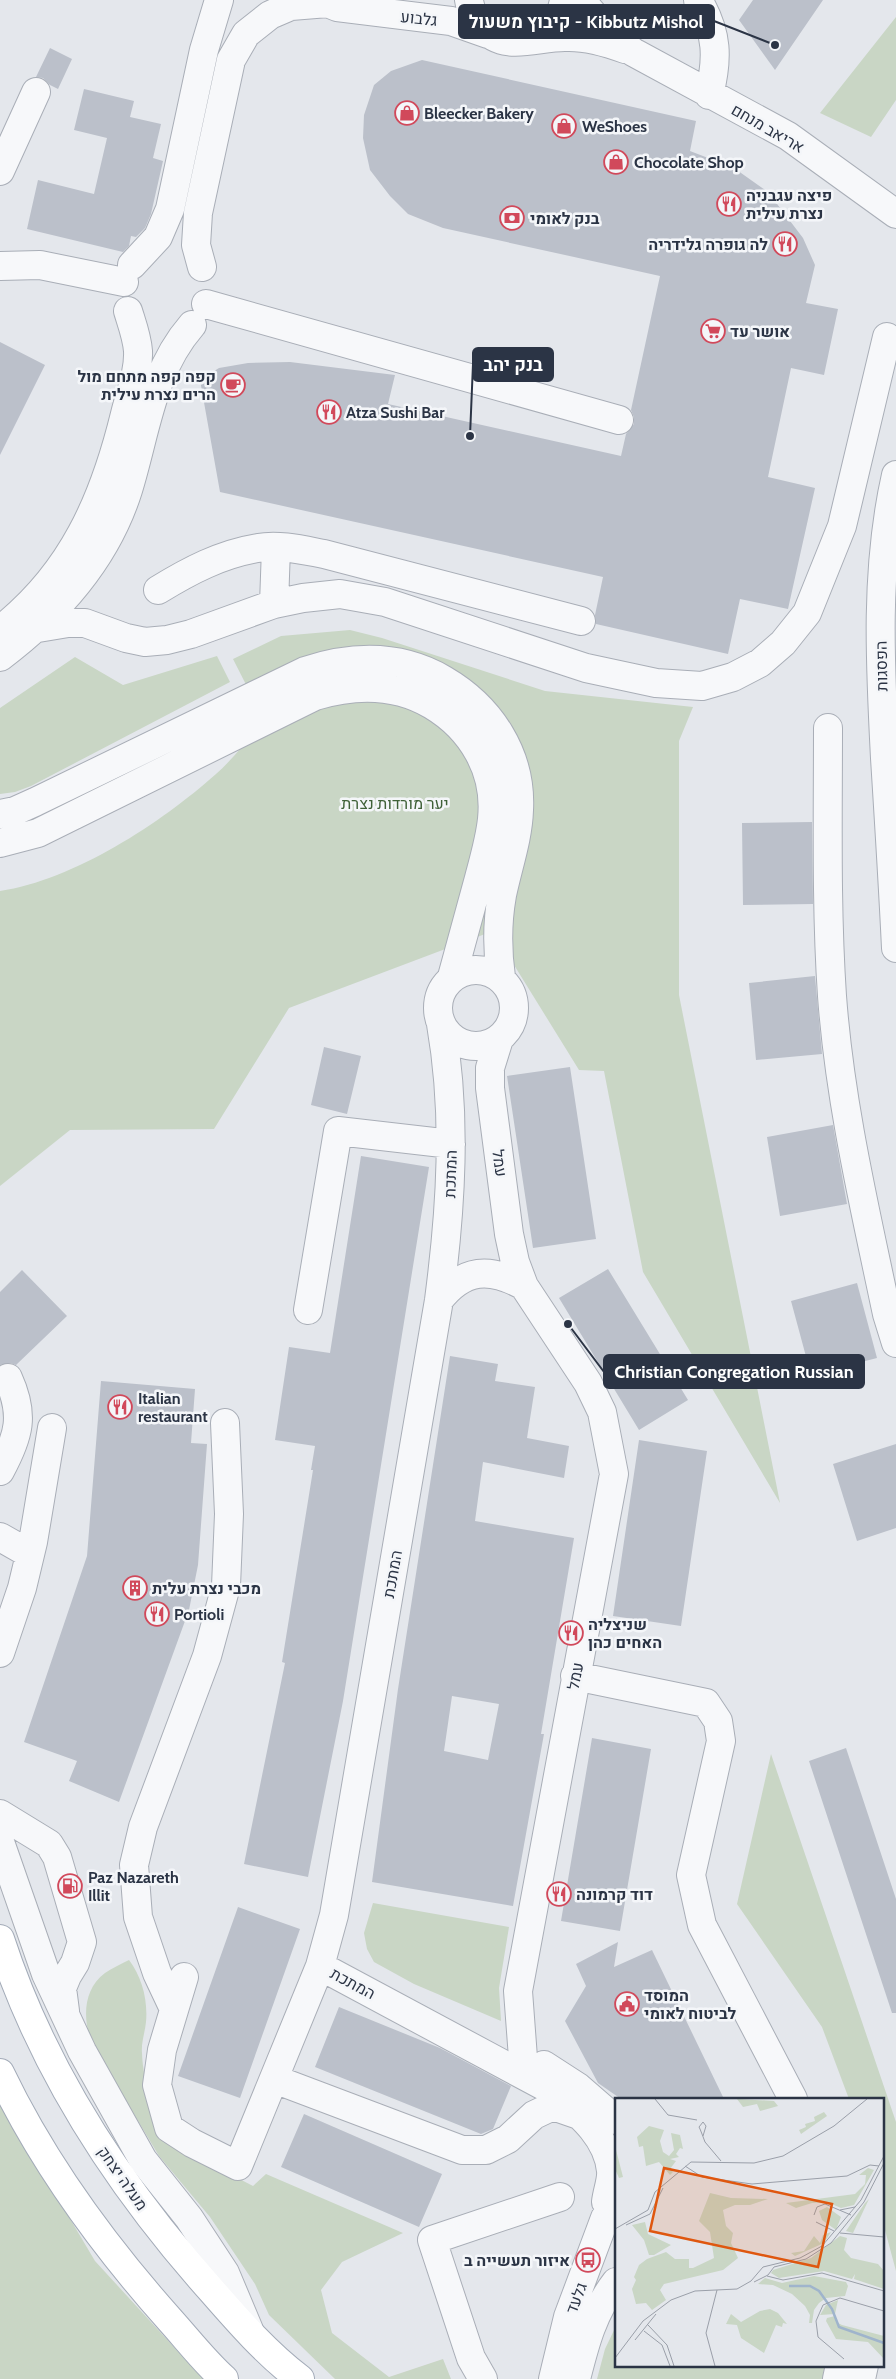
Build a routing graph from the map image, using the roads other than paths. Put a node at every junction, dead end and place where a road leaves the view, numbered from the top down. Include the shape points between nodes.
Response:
1 (219, 0) edge
2 (468, 0) edge
3 (564, 0) edge
4 (581, 0) edge
5 (698, 0) edge
6 (324, 2) edge
7 (488, 34) junction
8 (536, 39) junction
9 (633, 52) junction
10 (36, 92) dead end
11 (709, 95) junction
12 (0, 171) edge
13 (896, 214) edge
14 (0, 266) edge
15 (202, 267) junction
16 (128, 273) junction
17 (128, 310) junction
18 (199, 314) junction
19 (888, 338) dead end
20 (619, 420) dead end
21 (896, 475) edge
22 (276, 548) junction
23 (85, 572) junction
24 (158, 590) dead end
25 (274, 604) junction
26 (581, 621) dead end
27 (38, 628) junction
28 (0, 630) edge
29 (109, 631) junction
30 (0, 657) edge
31 (828, 728) dead end
32 (0, 814) edge
33 (0, 843) edge
34 (896, 948) edge
35 (452, 977) junction
36 (501, 977) junction
37 (441, 1024) junction
38 (498, 1039) junction
39 (451, 1144) junction
40 (524, 1286) junction
41 (439, 1300) junction
42 (308, 1310) dead end
43 (896, 1342) edge
44 (8, 1378) dead end
45 (225, 1423) dead end
46 (52, 1428) dead end
47 (0, 1471) edge
48 (0, 1537) edge
49 (30, 1554) junction
50 (7, 1608) edge
51 (0, 1653) edge
52 (575, 1676) junction
53 (0, 1814) edge
54 (0, 1842) edge
55 (0, 1939) edge
56 (320, 1966) junction
57 (184, 1976) dead end
58 (174, 2009) junction
59 (65, 2015) junction
60 (460, 2039) junction
61 (523, 2058) junction
62 (0, 2073) edge
63 (274, 2079) junction
64 (792, 2098) edge
65 (581, 2116) junction
66 (615, 2119) edge
67 (560, 2196) dead end
68 (611, 2211) edge
69 (615, 2283) edge
70 (252, 2336) junction
71 (840, 2366) edge
72 (864, 2366) edge
73 (224, 2379) edge
74 (300, 2379) edge
75 (483, 2379) edge
76 (553, 2379) edge
77 (576, 2379) edge
78 (837, 2379) edge
79 (861, 2379) edge

1 - 16 street via 204,50 170,209 158,237
2 - 7 street via 474,18
3 - 8 street via 553,26
4 - 9 street via 604,27
5 - 11 street via 707,15 715,44 716,69
6 - 7 street, גלבוע via 337,8 452,21
6 - 15 street via 291,6 270,15 246,34 232,60 198,213 196,246
7 - 8 street, גלבוע via 503,41 520,43
8 - 9 street, גלבוע via 566,36 605,42
9 - 11 street, אריאב מנחם
10 - 12 street
11 - 13 street, אריאב מנחם via 788,136
14 - 16 street via 40,265
15 - 16 street via 192,256 171,248 156,249 143,255
15 - 18 street via 208,281 208,296
16 - 17 street via 124,296
17 - 18 street via 137,322 150,330 164,333 179,332
17 - 28 street via 138,359 105,486 89,521 55,574 35,598
18 - 20 street
18 - 23 street via 179,340 160,375 127,493 98,553
19 - 25 street via 842,526 807,613 783,643 760,663 732,676 702,686 656,684 586,668 385,602 340,594
21 - 34 street, הפסגות via 882,552 880,620 881,696
22 - 24 street via 259,548 196,567
22 - 25 street
22 - 26 street via 324,554
23 - 27 street
23 - 29 street via 89,606
25 - 29 street via 166,640 145,642
27 - 29 street via 77,623
27 - 30 street
31 - 43 street via 827,888 832,997 846,1111 885,1304
32 - 36 street via 16,811 305,671 346,660 368,659 419,669 460,689 478,706 500,733 516,769 519,810 516,838 498,920 497,949
33 - 35 street via 38,833 315,696 355,687 401,691 441,710 472,738 483,761 493,797 490,836
35 - 36 street via 476,969
35 - 37 street via 443,987 439,999
36 - 38 street via 510,987 515,1012 511,1024
37 - 38 street via 458,1042 470,1046 482,1046
37 - 39 street, המתכת via 450,1085
38 - 40 street, עמל via 490,1068 490,1088 509,1234
39 - 41 street, המתכת via 448,1231
39 - 42 street via 338,1131
40 - 41 street via 491,1272 471,1275 450,1286
40 - 52 street, עמל via 588,1383 602,1412 614,1474
41 - 56 street, המתכת via 334,1915
44 - 47 street via 18,1408 18,1430
45 - 58 street via 229,1514 226,1586 207,1656 143,1828 134,1865 138,1917 157,1973
46 - 49 street
48 - 49 street
49 - 50 street
50 - 51 street
52 - 61 street, עמל via 518,1991
52 - 64 street via 706,1703 718,1721 721,1741 691,1875 695,1900 702,1924
53 - 59 street via 48,1844 57,1857 82,1942 62,1988
54 - 59 street via 46,1974
55 - 70 main road, מעלה יצחק via 49,2059 103,2151 150,2217
56 - 60 street, המתכת
56 - 63 street
57 - 58 street
58 - 63 street via 162,2050 157,2085 169,2128 238,2166
59 - 70 street via 114,2112 143,2160 189,2218 225,2273
60 - 61 street
60 - 65 street, גלעד via 553,2091
61 - 66 street via 548,2066
62 - 73 main road via 29,2128 105,2240 150,2298
63 - 65 street via 462,2150 486,2150 508,2139 534,2115 553,2106
65 - 68 street, גלעד via 600,2138 609,2164
67 - 75 street via 432,2240 471,2358
68 - 76 street, גלעד via 568,2317
69 - 77 street, גלעד via 602,2300 588,2332
70 - 74 main road, מעלה יצחק
71 - 78 street
72 - 79 street

